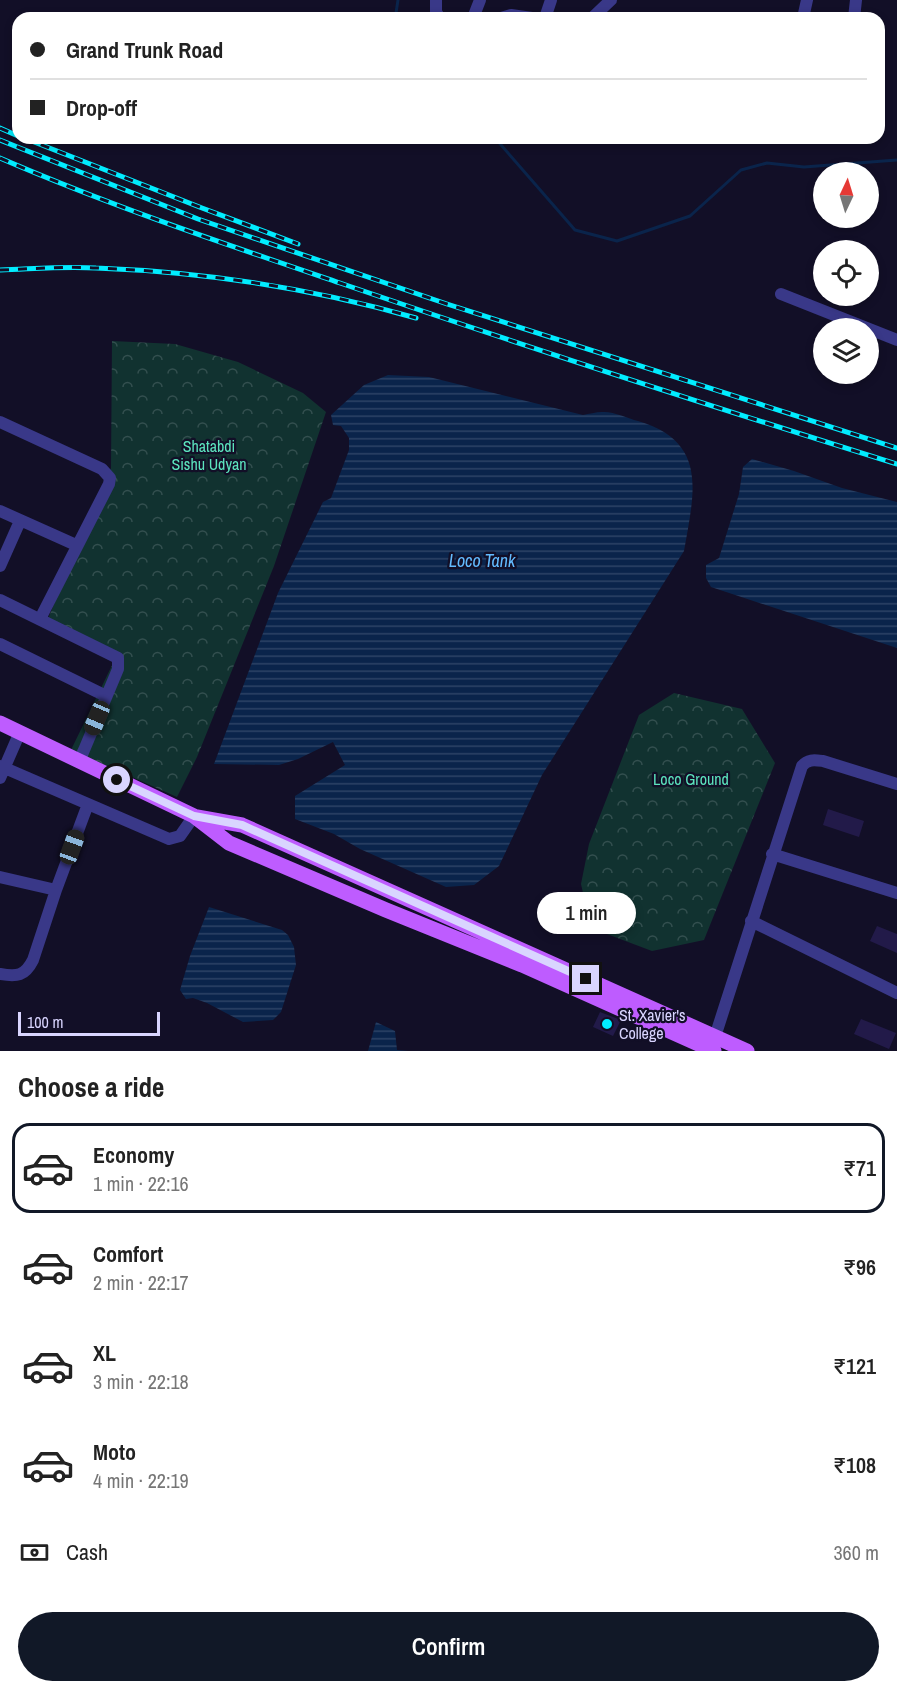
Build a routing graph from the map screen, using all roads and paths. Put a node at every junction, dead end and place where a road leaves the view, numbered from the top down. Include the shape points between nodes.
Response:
1 (611, 0) edge
2 (598, 12) edge
3 (781, 294) dead end
4 (897, 340) edge
5 (0, 422) edge
6 (0, 511) edge
7 (21, 521) junction
8 (76, 545) junction
9 (0, 566) edge
10 (0, 600) edge
11 (40, 619) junction
12 (0, 644) edge
13 (106, 696) junction
14 (0, 723) edge
15 (20, 732) junction
16 (79, 762) junction
17 (1, 771) edge
18 (897, 784) edge
19 (87, 804) junction
20 (194, 816) junction
21 (772, 854) junction
22 (0, 877) edge
23 (56, 890) junction
24 (897, 893) edge
25 (751, 921) junction
26 (0, 974) edge
27 (897, 993) edge
28 (713, 1046) edge
29 (747, 1051) edge

1 - 2 street
3 - 4 street
5 - 8 street via 107,472 109,484
6 - 7 street
7 - 8 street
7 - 9 street
8 - 11 street
10 - 11 street
11 - 13 street via 118,658 118,669
12 - 13 street
13 - 16 street
14 - 15 main road
15 - 16 main road
15 - 17 street
16 - 20 main road
17 - 19 street
18 - 21 street via 823,761 806,761
19 - 20 street via 169,839 180,836
19 - 23 street
20 - 28 main road via 229,843
20 - 28 main road via 242,825
21 - 24 street
21 - 25 street
22 - 23 street
23 - 26 street via 28,969 21,975
25 - 27 street
25 - 28 street
28 - 29 main road

